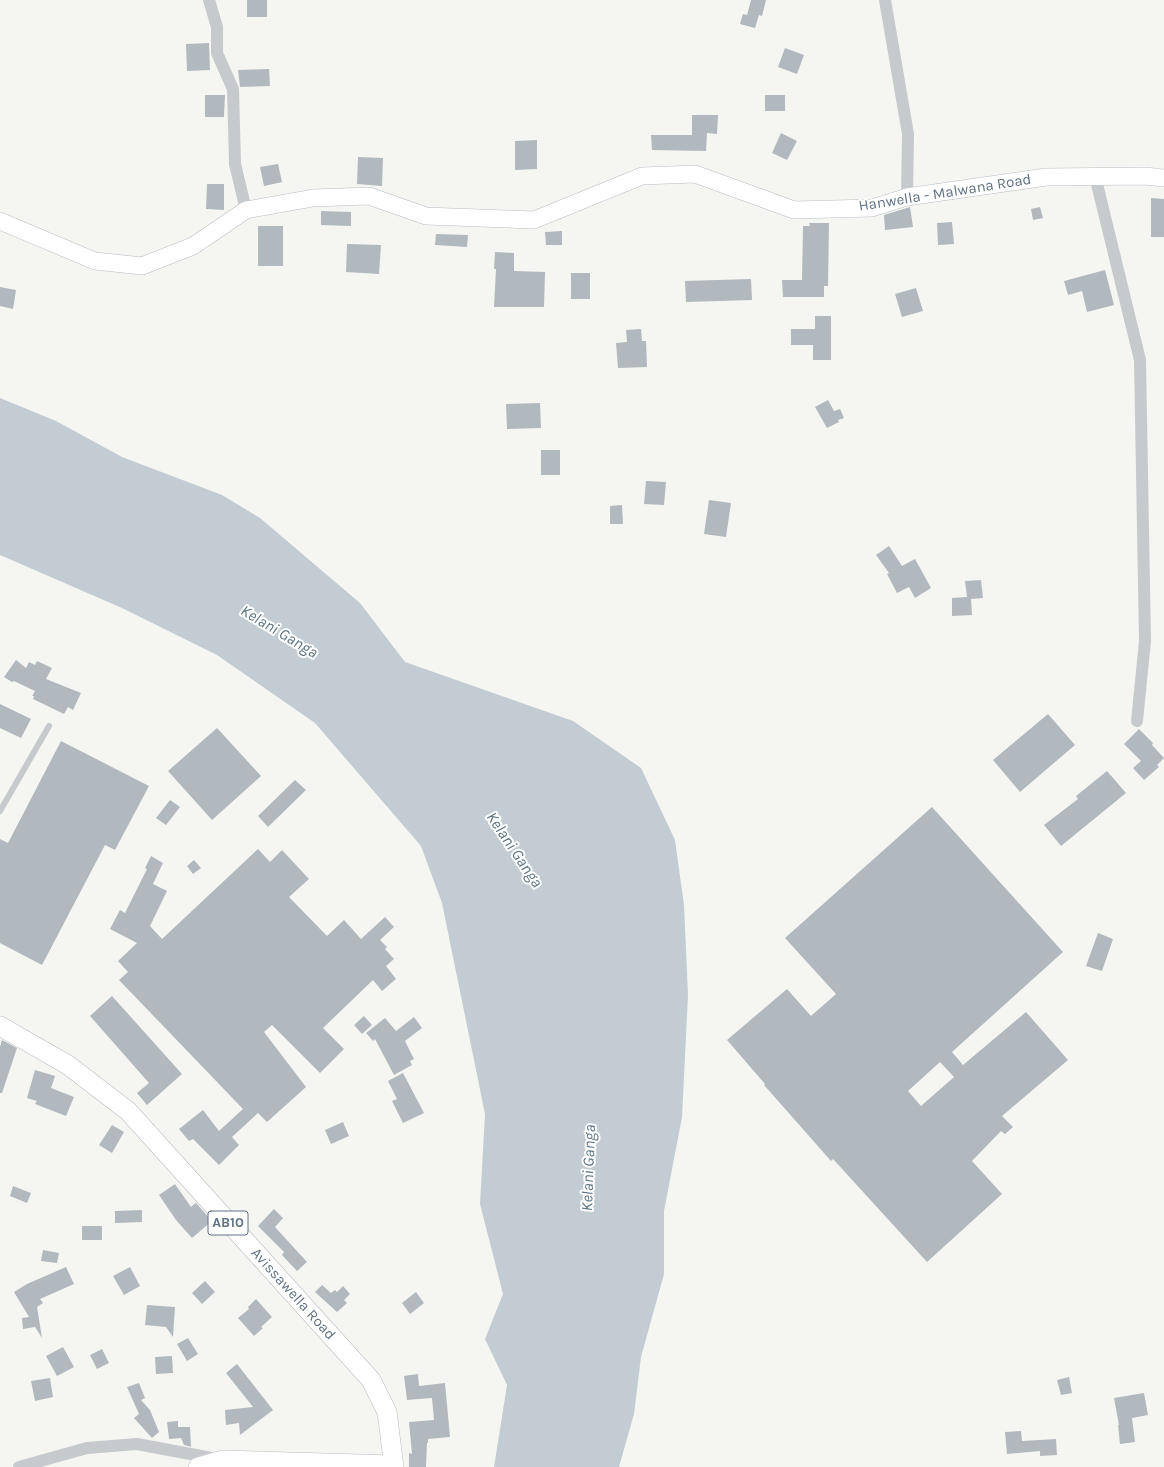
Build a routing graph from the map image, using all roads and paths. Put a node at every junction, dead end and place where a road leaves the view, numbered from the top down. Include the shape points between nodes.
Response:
1 (209, 0) edge
2 (885, 0) edge
3 (1094, 176) junction
4 (1164, 178) edge
5 (907, 197) junction
6 (246, 210) junction
7 (0, 221) edge
8 (1137, 721) dead end
9 (49, 726) dead end
10 (0, 811) edge
11 (0, 1026) edge
12 (222, 1460) junction
13 (394, 1466) edge
14 (19, 1467) edge
15 (198, 1467) edge

1 - 6 street via 217,27 218,53 233,89 235,164
2 - 5 street via 908,134
3 - 4 street, Hanwella - Malwana Road
3 - 5 street, Hanwella - Malwana Road via 1046,177
3 - 8 street via 1140,360 1145,641
5 - 6 street, Hanwella - Malwana Road via 872,208 794,210 695,174 642,176 534,220 426,216 369,196 313,198
6 - 7 street, Hanwella - Malwana Road via 193,246 142,266 95,262
9 - 10 lane
11 - 13 main road, Avissawella Road / AB10 via 68,1065 128,1111 371,1380 387,1412
12 - 13 main road
12 - 14 street via 137,1444 86,1448
12 - 15 main road

